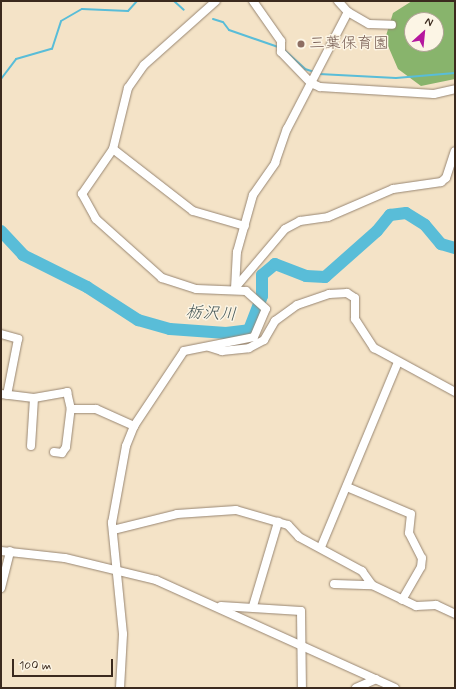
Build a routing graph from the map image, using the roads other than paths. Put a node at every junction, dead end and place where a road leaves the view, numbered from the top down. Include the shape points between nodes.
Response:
1 (216, 1) edge
2 (253, 1) edge
3 (338, 1) edge
4 (348, 12) junction
5 (392, 25) dead end
6 (312, 81) junction
7 (455, 89) edge
8 (113, 149) junction
9 (455, 151) edge
10 (245, 226) junction
11 (235, 289) junction
12 (1, 334) edge
13 (204, 346) junction
14 (397, 364) junction
15 (455, 392) edge
16 (4, 394) edge
17 (34, 398) junction
18 (71, 409) junction
19 (134, 426) junction
20 (31, 446) dead end
21 (54, 452) dead end
22 (347, 487) junction
23 (278, 522) junction
24 (113, 530) junction
25 (321, 547) junction
26 (1, 551) edge
27 (10, 551) junction
28 (117, 570) junction
29 (334, 584) dead end
30 (372, 585) junction
31 (1, 588) edge
32 (402, 600) junction
33 (218, 606) junction
34 (253, 606) junction
35 (455, 614) edge
36 (301, 644) junction
37 (376, 679) junction
38 (120, 688) edge
39 (302, 688) edge
40 (356, 688) edge
41 (395, 688) edge

1 - 8 street via 144,65 128,88
2 - 6 street via 281,47
3 - 4 street
4 - 5 street via 369,24
4 - 6 street
6 - 7 street via 333,88 434,94
6 - 10 street via 287,129 278,158 254,194
8 - 10 street via 193,211
8 - 11 street via 82,194 96,219 162,278 196,289
9 - 11 street via 446,178 441,182 393,189 328,217 300,221 285,229
10 - 11 street via 238,252
11 - 13 street via 251,294 264,305 266,315 254,337
12 - 16 street via 18,339
13 - 14 street via 222,351 249,348 264,340 275,321 297,305 341,292 355,298 354,313 366,340
13 - 19 street via 184,351
14 - 15 street
14 - 22 street
16 - 17 street
17 - 18 street via 67,392
17 - 20 street
18 - 19 street via 96,409
18 - 21 street via 66,448 62,453
19 - 24 street via 114,500
22 - 25 street
22 - 32 street via 411,514 409,533 422,558 421,567
23 - 24 street via 225,509 177,514
23 - 25 street
23 - 34 street
24 - 28 street
25 - 30 street via 362,571
26 - 27 street
27 - 28 street
27 - 31 street
28 - 33 street via 162,582
28 - 38 street via 123,634
29 - 30 street
30 - 32 street
32 - 35 street via 416,606 436,605
33 - 34 street
33 - 36 street
34 - 36 street via 300,611
36 - 37 street
36 - 39 street
37 - 40 street
37 - 41 street

